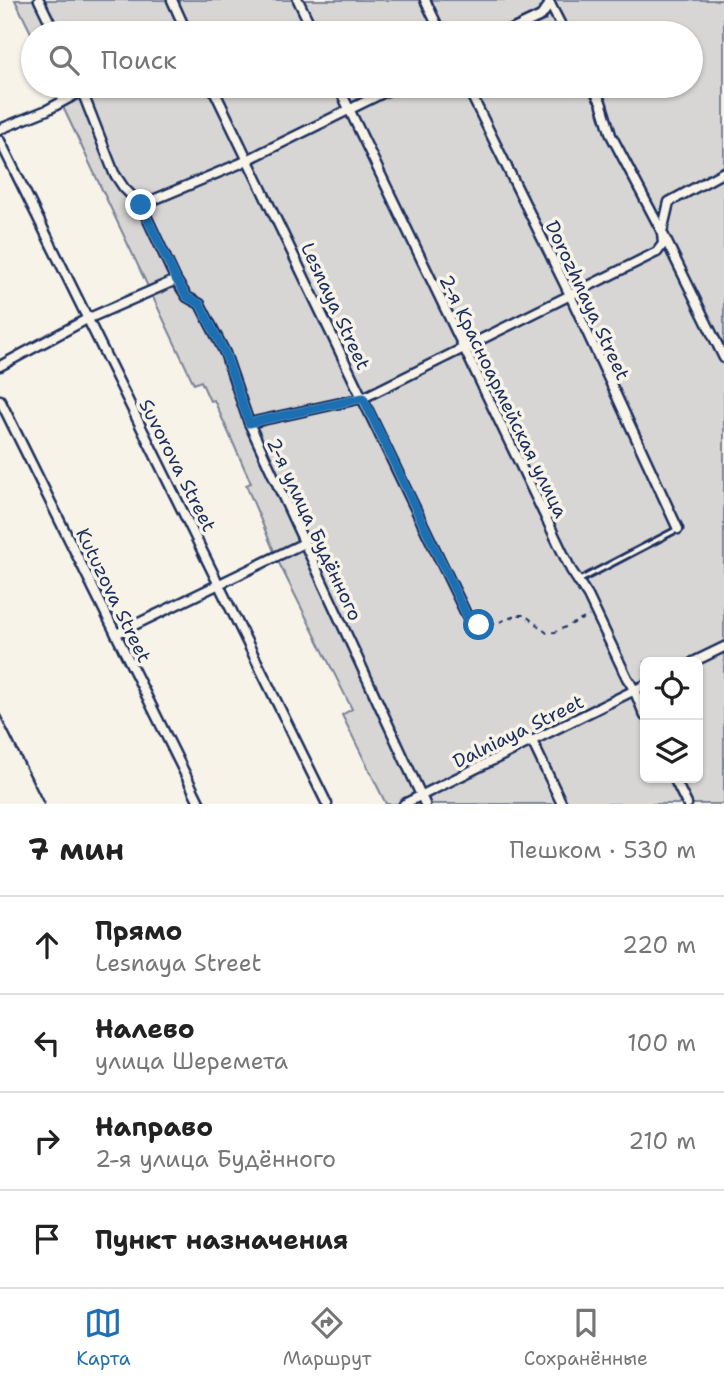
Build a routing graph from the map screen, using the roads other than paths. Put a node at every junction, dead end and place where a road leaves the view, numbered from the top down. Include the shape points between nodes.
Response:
1 (39, 0) edge
2 (172, 0) edge
3 (298, 0) edge
4 (425, 0) edge
5 (549, 2) edge
6 (49, 21) edge
7 (182, 21) edge
8 (308, 21) edge
9 (435, 21) edge
10 (530, 21) edge
11 (559, 21) edge
12 (67, 98) edge
13 (85, 98) edge
14 (218, 98) edge
15 (344, 98) edge
16 (372, 98) edge
17 (473, 98) edge
18 (599, 98) edge
19 (349, 109) junction
20 (0, 129) edge
21 (0, 141) edge
22 (246, 159) junction
23 (724, 172) edge
24 (141, 205) junction
25 (662, 232) junction
26 (176, 279) junction
27 (570, 295) junction
28 (87, 319) junction
29 (463, 348) junction
30 (724, 358) edge
31 (0, 366) edge
32 (363, 398) junction
33 (0, 400) edge
34 (249, 423) junction
35 (678, 529) joint
36 (304, 543) junction
37 (579, 581) junction
38 (220, 584) junction
39 (467, 616) road end
40 (116, 634) junction
41 (724, 647) edge
42 (703, 657) edge
43 (640, 688) edge
44 (636, 690) junction
45 (640, 705) edge
46 (532, 741) junction
47 (676, 783) edge
48 (423, 800) edge
49 (200, 804) edge
50 (327, 804) edge
51 (404, 804) edge
52 (562, 804) edge
53 (687, 804) edge

1 - 6 street
2 - 7 street
3 - 8 street
4 - 9 street
5 - 10 street via 541,16
5 - 11 street
12 - 20 street
13 - 24 street, 2-я улица Будённого via 114,173
14 - 22 street, Lesnaya Street
15 - 19 street, 2-я Красноармейская улица
16 - 19 street
17 - 27 street, Dorozhnaya Street
18 - 25 street via 611,135
19 - 22 street
19 - 29 street, 2-я Красноармейская улица
21 - 28 street, Suvorova Street
22 - 24 street
22 - 32 street, Lesnaya Street
23 - 25 street via 669,202
24 - 26 street, 2-я улица Будённого
25 - 27 street via 663,244 657,252
25 - 30 street
26 - 28 street
26 - 34 street, 2-я улица Будённого via 187,297 200,304 225,353
27 - 29 street
27 - 35 street, Dorozhnaya Street
28 - 31 street
28 - 38 street, Suvorova Street
29 - 32 street
29 - 37 street, 2-я Красноармейская улица
32 - 34 street
32 - 39 street, Lesnaya Street
33 - 40 street, Kutuzova Street
34 - 36 street, 2-я улица Будённого
35 - 37 lane
36 - 38 street
36 - 48 street, 2-я улица Будённого
37 - 44 street, 2-я Красноармейская улица
38 - 40 street
38 - 50 street, Suvorova Street
40 - 49 street, Kutuzova Street
41 - 42 street
43 - 44 street, Dalniaya Street
44 - 45 street, 2-я Красноармейская улица
44 - 46 street, Dalniaya Street
46 - 48 street, Dalniaya Street
46 - 52 street
47 - 53 street
48 - 51 street, Dalniaya Street

